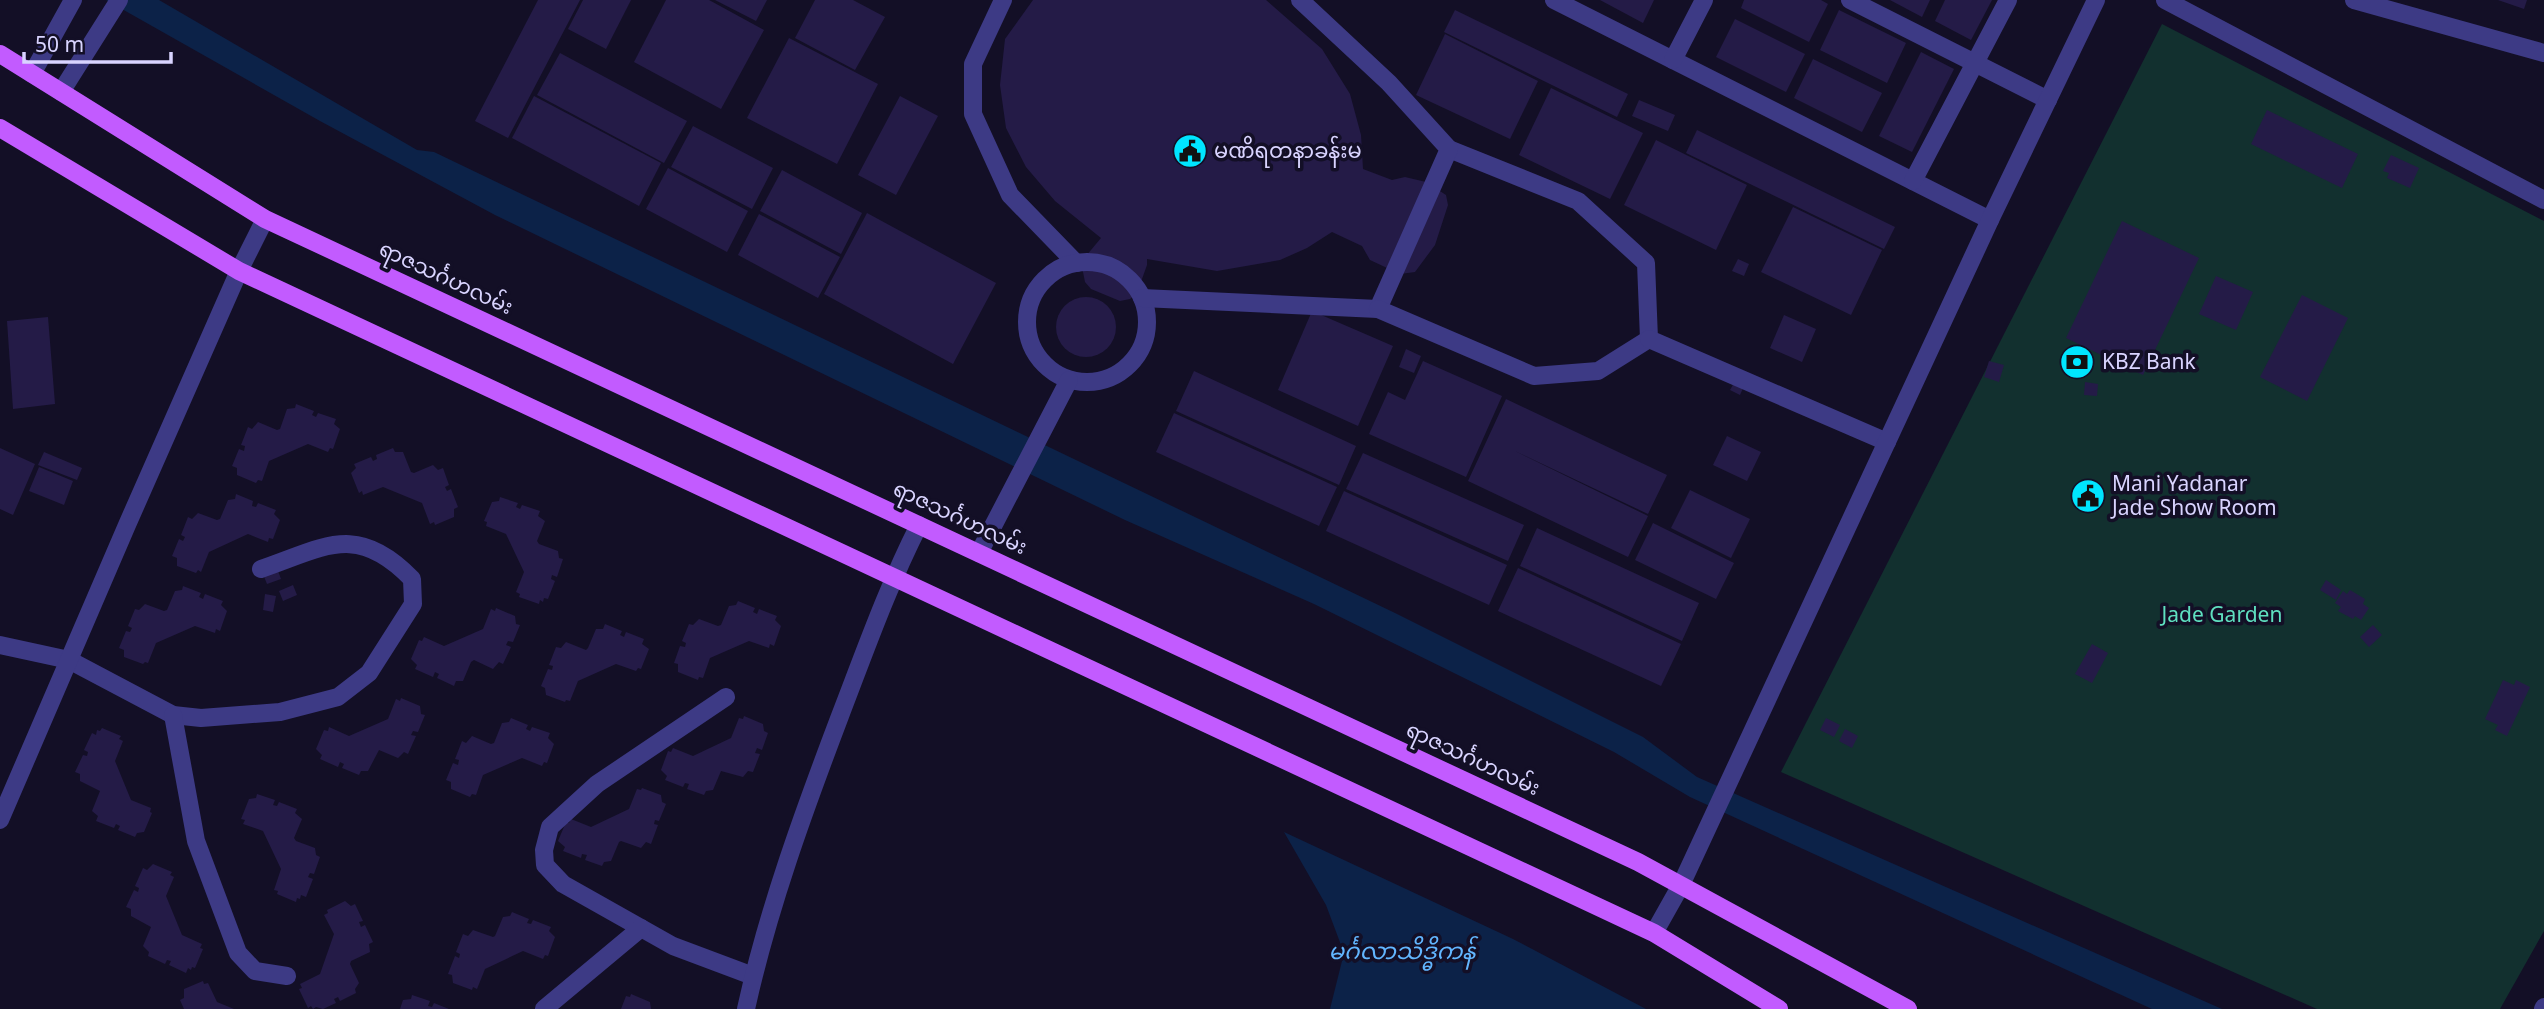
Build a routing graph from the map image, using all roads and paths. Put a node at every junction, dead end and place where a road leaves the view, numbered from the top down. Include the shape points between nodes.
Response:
1 (73, 0) edge
2 (119, 0) edge
3 (1003, 0) edge
4 (1300, 0) edge
5 (1554, 0) edge
6 (1704, 0) edge
7 (1850, 0) edge
8 (2008, 0) edge
9 (2096, 0) edge
10 (2165, 0) edge
11 (2354, 0) edge
12 (2544, 53) edge
13 (0, 54) edge
14 (1673, 60) junction
15 (1974, 62) junction
16 (32, 74) junction
17 (61, 92) junction
18 (2048, 100) junction
19 (0, 128) edge
20 (1449, 149) junction
21 (1913, 181) junction
22 (2544, 200) edge
23 (265, 219) junction
24 (1990, 220) junction
25 (1076, 263) junction
26 (239, 271) junction
27 (1142, 298) junction
28 (1378, 309) junction
29 (1649, 339) junction
30 (1069, 380) junction
31 (1887, 442) junction
32 (919, 524) junction
33 (979, 553) junction
34 (261, 569) dead end
35 (893, 576) junction
36 (0, 645) edge
37 (69, 660) junction
38 (726, 697) dead end
39 (173, 715) junction
40 (0, 820) edge
41 (1681, 885) junction
42 (641, 928) junction
43 (1654, 933) junction
44 (287, 976) dead end
45 (753, 976) junction
46 (544, 1009) edge
47 (746, 1009) edge
48 (1779, 1009) edge
49 (1908, 1009) edge

1 - 16 street
2 - 17 street
3 - 25 street via 973,64 973,114 1010,195
4 - 20 street via 1389,83
5 - 14 street
6 - 14 street
7 - 15 street
8 - 15 street
9 - 18 street
10 - 22 street
11 - 12 street
13 - 16 main road, ရာဇသင်္ဂဟလမ်း
14 - 21 street
15 - 18 street
15 - 21 street
16 - 17 main road, ရာဇသင်္ဂဟလမ်း
17 - 23 main road, ရာဇသင်္ဂဟလမ်း
18 - 24 street
19 - 26 main road
20 - 28 street
20 - 29 street via 1578,201 1646,263
21 - 24 street
23 - 26 street
23 - 32 main road, ရာဇသင်္ဂဟလမ်း
24 - 31 street
25 - 27 street via 1090,261 1115,268 1136,286
25 - 30 street via 1042,283 1027,320 1039,358
26 - 35 main road
26 - 37 street
27 - 28 street
27 - 30 street via 1147,324 1133,361 1111,377 1085,383
28 - 29 street via 1534,376 1598,371
29 - 31 street
30 - 33 street
31 - 41 street
32 - 33 main road, ရာဇသင်္ဂဟလမ်း
32 - 35 street
33 - 41 main road, ရာဇသင်္ဂဟလမ်း
34 - 39 street via 333,543 365,545 393,560 412,579 413,604 369,673 338,697 281,712 201,718
35 - 43 main road
35 - 45 street via 805,807
36 - 37 street
37 - 39 street
37 - 40 street
38 - 42 street via 597,784 550,827 545,865 563,884
39 - 44 street via 196,841 238,953 255,971
41 - 43 street
41 - 49 main road, ရာဇသင်္ဂဟလမ်း
42 - 45 street via 673,946
42 - 46 street
43 - 48 main road
45 - 47 street

